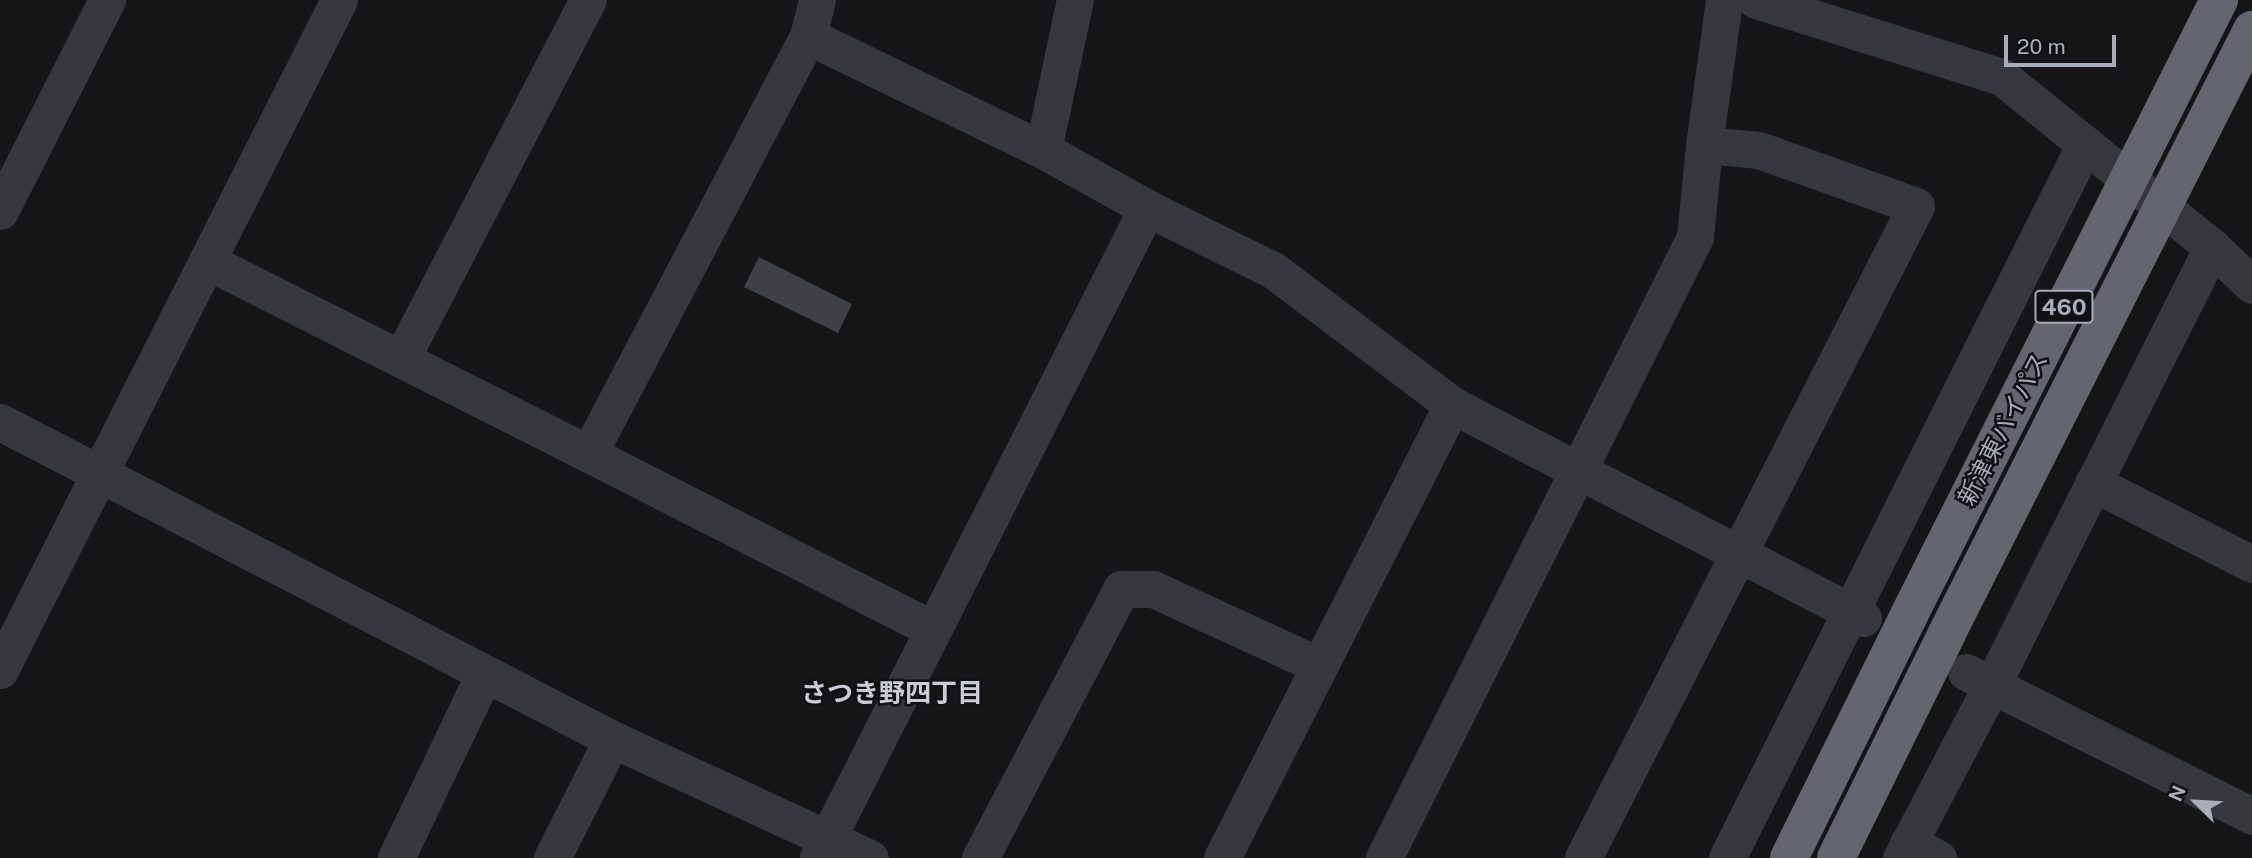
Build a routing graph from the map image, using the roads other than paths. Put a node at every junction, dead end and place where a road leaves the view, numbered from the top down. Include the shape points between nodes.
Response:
1 (107, 0) edge
2 (339, 0) edge
3 (588, 0) edge
4 (817, 0) edge
5 (1075, 0) edge
6 (1724, 0) edge
7 (1756, 0) edge
8 (2218, 0) edge
9 (2252, 30) edge
10 (808, 36) junction
11 (2085, 144) junction
12 (1704, 145) junction
13 (1043, 150) junction
14 (1147, 208) junction
15 (0, 211) edge
16 (2212, 247) junction
17 (207, 261) junction
18 (2252, 285) edge
19 (401, 359) junction
20 (1452, 405) junction
21 (0, 422) edge
22 (589, 454) junction
23 (1578, 469) junction
24 (100, 473) junction
25 (2093, 483) junction
26 (1739, 552) junction
27 (2252, 564) edge
28 (1856, 614) junction
29 (933, 629) junction
30 (1318, 665) junction
31 (0, 670) edge
32 (484, 674) junction
33 (1979, 678) junction
34 (612, 739) junction
35 (2252, 816) edge
36 (823, 848) edge
37 (1916, 853) edge
38 (396, 858) edge
39 (552, 858) edge
40 (870, 858) edge
41 (980, 858) edge
42 (1222, 858) edge
43 (1384, 858) edge
44 (1583, 858) edge
45 (1727, 858) edge
46 (1789, 858) edge
47 (1836, 858) edge

1 - 15 street
2 - 17 street
3 - 19 street
4 - 10 street
5 - 13 street
6 - 12 street
7 - 11 street via 2003,77
8 - 46 highway, 新津東バイパス / 460, bridge
9 - 47 highway, 新津東バイパス / 460, bridge
10 - 13 street
10 - 22 street
11 - 16 street
11 - 28 street
12 - 23 street via 1695,237
12 - 26 street via 1759,149 1916,206
13 - 14 street
14 - 20 street via 1273,270
14 - 29 street
16 - 18 street
16 - 25 street
17 - 19 street
17 - 24 street
19 - 22 street
20 - 23 street
20 - 30 street
21 - 24 street
22 - 29 street
23 - 26 street
23 - 43 street
24 - 31 street
24 - 32 street
25 - 27 street
25 - 33 street
26 - 28 street
26 - 44 street
28 - 45 street
29 - 36 street
30 - 41 street via 1153,589 1121,589
30 - 42 street
32 - 34 street
32 - 38 street
33 - 35 street
33 - 37 street
34 - 36 street
34 - 39 street
36 - 40 street

